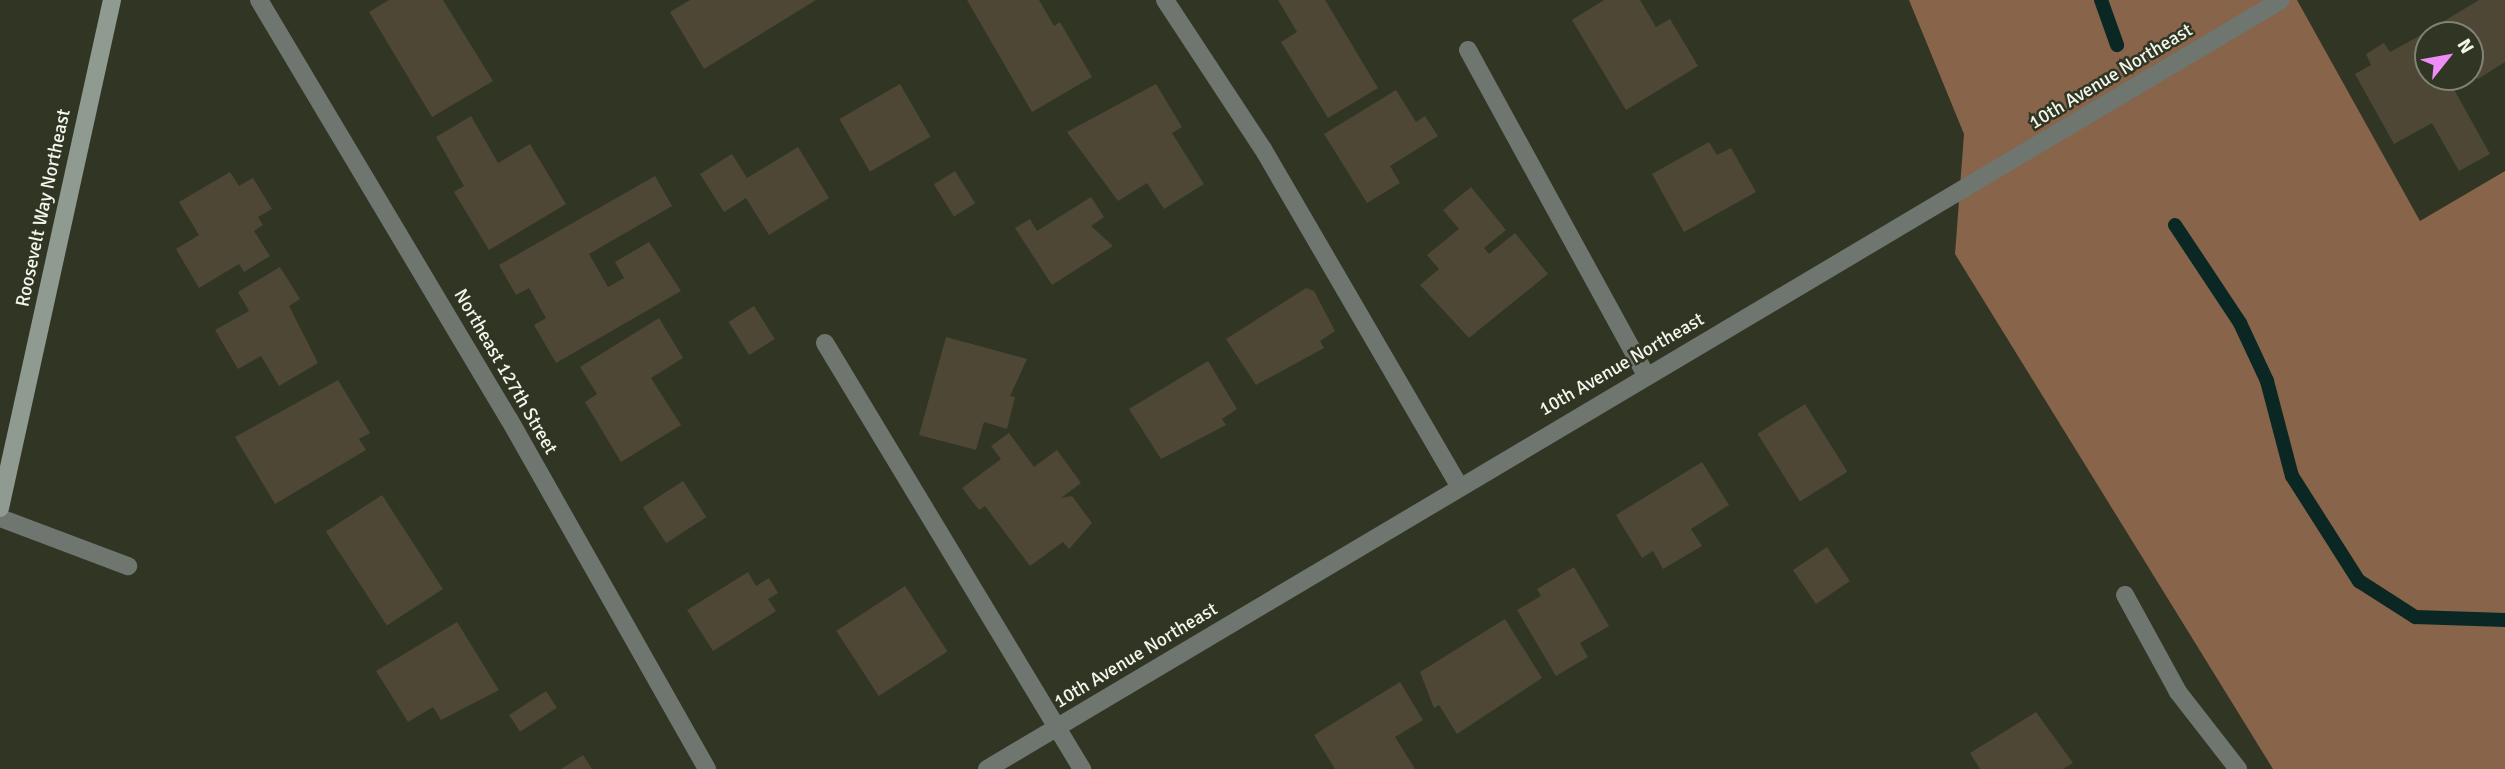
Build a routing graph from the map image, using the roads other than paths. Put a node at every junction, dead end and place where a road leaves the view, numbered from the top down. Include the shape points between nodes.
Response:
1 (111, 0) edge
2 (259, 0) edge
3 (1166, 0) edge
4 (2281, 0) edge
5 (1468, 50) dead end
6 (825, 343) dead end
7 (1646, 375) junction
8 (1458, 484) junction
9 (0, 508) edge
10 (0, 518) edge
11 (128, 566) dead end
12 (2125, 595) dead end
13 (1056, 728) junction
14 (707, 769) edge
15 (987, 769) edge
16 (1082, 769) edge
17 (2238, 769) edge

1 - 9 main road, Roosevelt Way Northeast
2 - 14 street, Northeast 127th Street via 509,419
3 - 8 street via 1263,149
4 - 7 street, 10th Avenue Northeast
5 - 7 street
6 - 13 street
7 - 8 street, 10th Avenue Northeast
8 - 13 street, 10th Avenue Northeast
10 - 11 street
12 - 17 street via 2178,692
13 - 15 street, 10th Avenue Northeast
13 - 16 street

